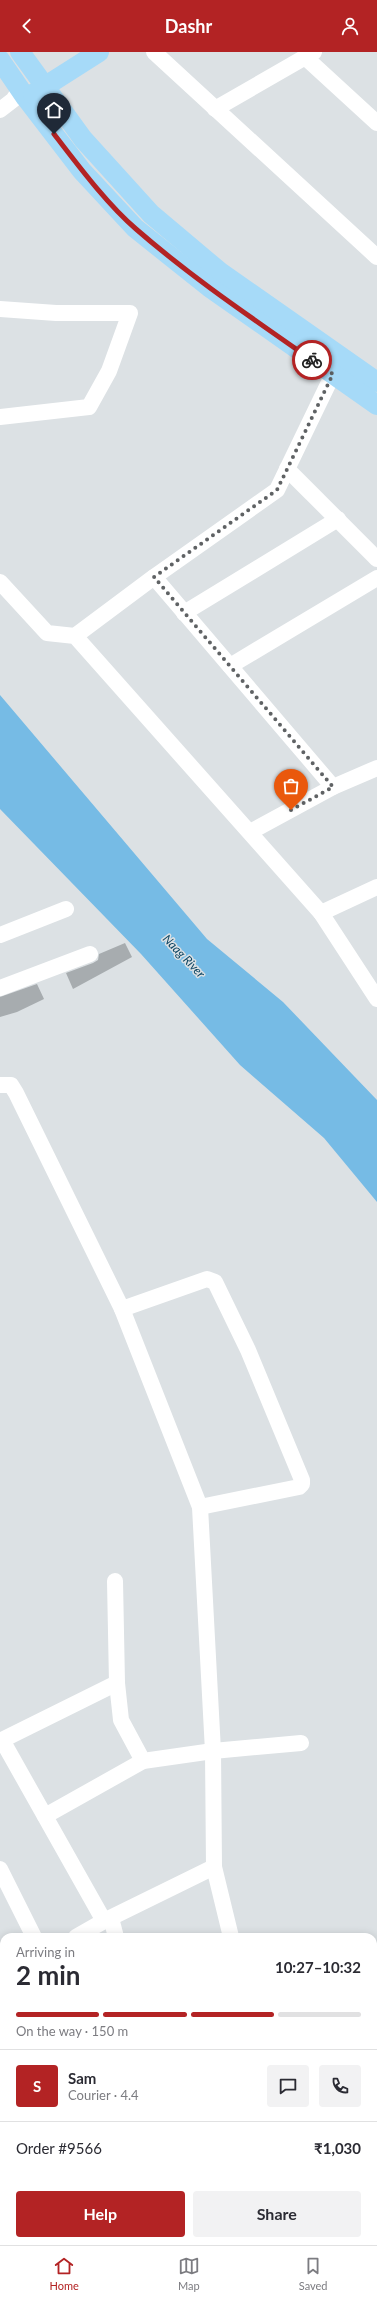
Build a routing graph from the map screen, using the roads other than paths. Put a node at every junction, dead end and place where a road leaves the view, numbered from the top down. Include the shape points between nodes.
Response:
1 (20, 52) edge
2 (81, 52) edge
3 (99, 52) edge
4 (154, 52) edge
5 (310, 55) edge
6 (0, 60) edge
7 (41, 83) junction
8 (20, 96) junction
9 (0, 110) edge
10 (215, 110) junction
11 (377, 123) edge
12 (377, 257) edge
13 (0, 308) edge
14 (333, 374) junction
15 (377, 382) edge
16 (377, 405) edge
17 (0, 417) edge
18 (287, 469) junction
19 (338, 519) junction
20 (377, 558) edge
21 (154, 577) junction
22 (377, 578) edge
23 (0, 582) edge
24 (184, 613) junction
25 (75, 636) junction
26 (230, 666) junction
27 (377, 768) edge
28 (333, 787) junction
29 (250, 832) junction
30 (377, 887) edge
31 (66, 909) dead end
32 (321, 913) junction
33 (0, 935) edge
34 (90, 954) dead end
35 (0, 988) edge
36 (377, 998) edge
37 (0, 1085) edge
38 (122, 1309) junction
39 (200, 1507) junction
40 (115, 1581) dead end
41 (117, 1683) junction
42 (1, 1740) edge
43 (301, 1743) dead end
44 (213, 1751) junction
45 (143, 1761) junction
46 (45, 1816) junction
47 (214, 1867) junction
48 (0, 1869) edge
49 (107, 1920) junction
50 (32, 1933) edge
51 (83, 1933) edge
52 (114, 1933) edge
53 (230, 1933) edge

1 - 7 main road
2 - 7 main road
3 - 7 main road
4 - 10 street
5 - 10 street
5 - 11 street
6 - 8 main road
7 - 8 main road
7 - 15 main road via 83,139 151,214 220,272
8 - 9 street
8 - 14 main road via 82,171 134,228 209,287
10 - 12 street
13 - 17 street via 56,314 130,313 109,371 89,407
14 - 16 main road
14 - 18 street
18 - 19 street
18 - 21 street via 277,490
19 - 20 street
19 - 24 street
21 - 24 street
21 - 25 street
22 - 26 street
23 - 25 street via 47,634
24 - 26 street
25 - 29 street
26 - 28 street
27 - 28 street
28 - 29 street
29 - 32 street
30 - 32 street
31 - 33 street
32 - 36 street
34 - 35 street
37 - 38 street via 11,1085 16,1094
38 - 39 street
38 - 39 street via 207,1279 216,1282 248,1350 302,1480 299,1487
39 - 44 street
40 - 41 street
41 - 42 street
41 - 45 street via 121,1720
42 - 46 street
43 - 44 street
44 - 45 street
44 - 47 street
45 - 46 street
46 - 49 street
47 - 49 street
47 - 53 street
48 - 50 street
49 - 51 street
49 - 52 street

